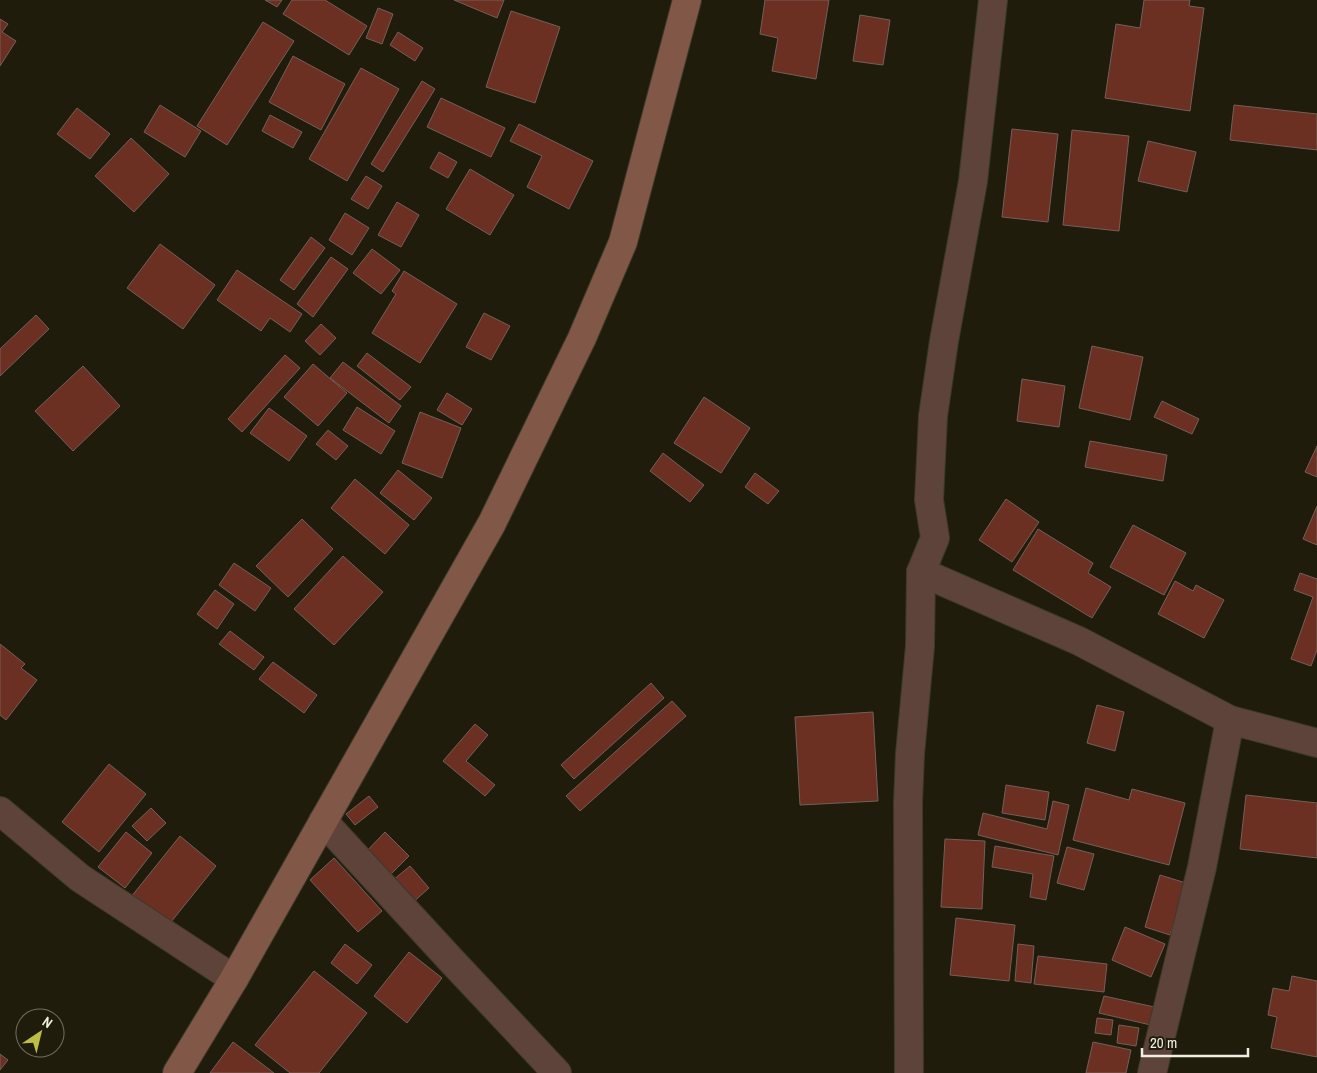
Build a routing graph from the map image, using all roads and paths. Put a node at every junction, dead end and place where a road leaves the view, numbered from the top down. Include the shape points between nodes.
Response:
1 (687, 0) edge
2 (993, 0) edge
3 (921, 572) junction
4 (1230, 720) junction
5 (1317, 743) edge
6 (0, 811) edge
7 (323, 820) junction
8 (234, 979) junction
9 (177, 1073) edge
10 (557, 1073) edge
11 (909, 1073) edge
12 (1152, 1073) edge

1 - 7 street via 623,242 582,338 492,523
2 - 3 street via 973,181 933,416 929,500 935,538
3 - 4 street via 1079,641
3 - 11 street via 920,646 908,803
4 - 5 street
4 - 12 street via 1202,867
6 - 8 street via 80,878
7 - 8 street
7 - 10 street
8 - 9 street

